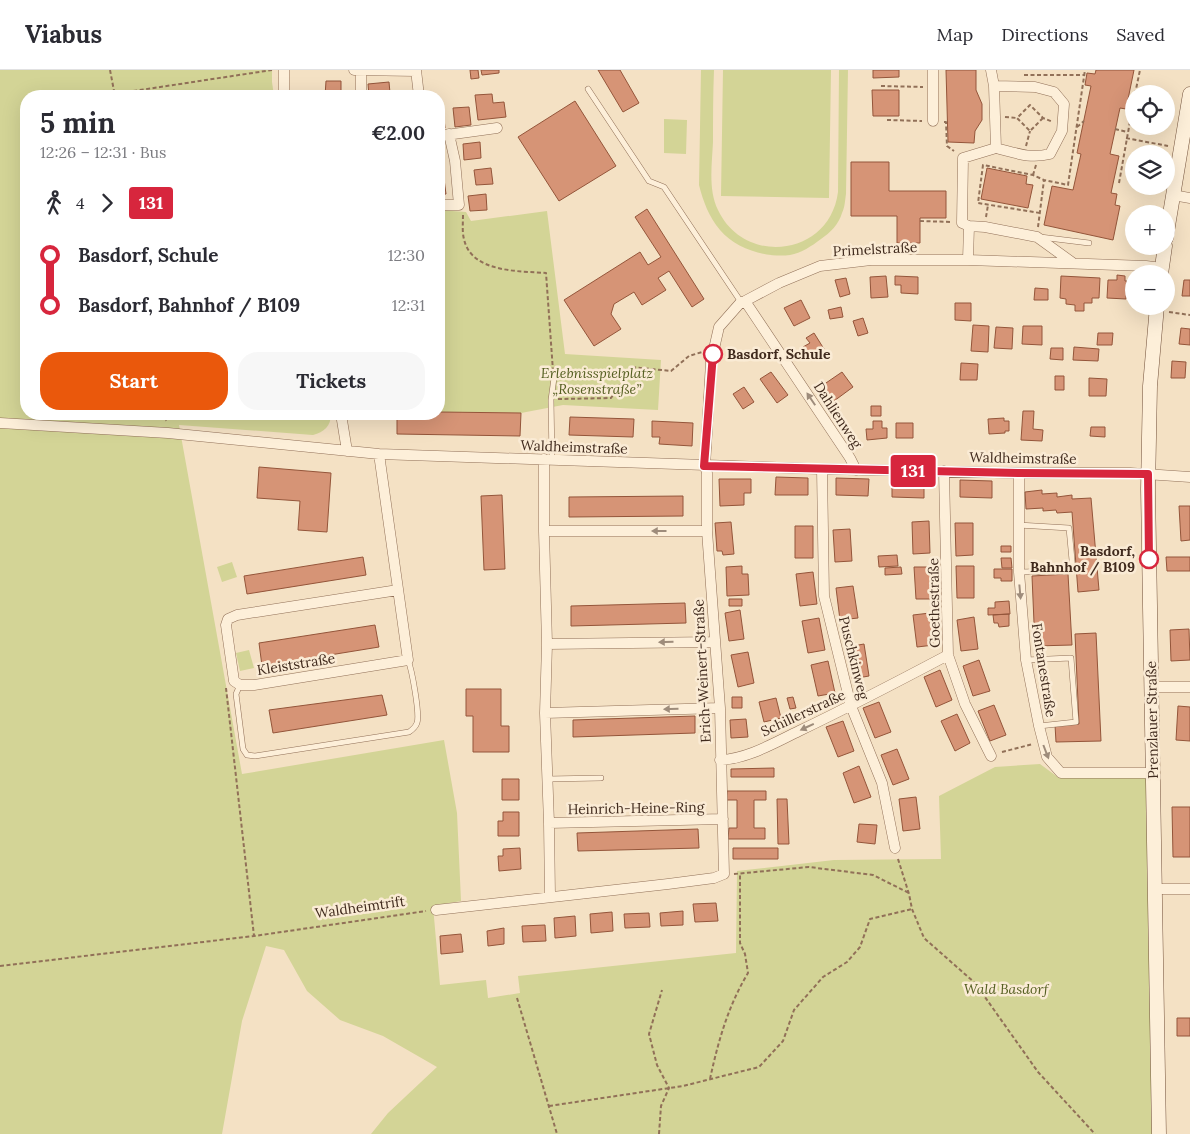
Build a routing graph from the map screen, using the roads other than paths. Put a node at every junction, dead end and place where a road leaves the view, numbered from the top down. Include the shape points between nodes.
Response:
1 (284, 70) edge
2 (354, 70) edge
3 (361, 70) edge
4 (416, 70) edge
5 (933, 70) edge
6 (991, 70) edge
7 (994, 86) junction
8 (588, 88) dead end
9 (284, 90) edge
10 (361, 90) edge
11 (418, 90) edge
12 (1190, 94) edge
13 (933, 121) road end
14 (497, 128) dead end
15 (445, 135) edge
16 (445, 137) edge
17 (996, 148) junction
18 (1175, 183) edge
19 (1173, 195) joint
20 (1190, 198) edge
21 (445, 205) edge
22 (1171, 205) edge
23 (965, 225) junction
24 (1037, 237) junction
25 (1089, 243) dead end
26 (968, 260) junction
27 (1073, 263) junction
28 (1125, 265) edge
29 (743, 301) junction
30 (1163, 315) edge
31 (554, 378) road end
32 (342, 420) edge
33 (0, 423) edge
34 (347, 452) junction
35 (379, 454) junction
36 (548, 460) junction
37 (704, 466) junction
38 (822, 469) junction
39 (856, 470) junction
40 (944, 471) junction
41 (1019, 473) junction
42 (1148, 474) junction
43 (1190, 477) edge
44 (1018, 525) junction
45 (544, 531) junction
46 (707, 531) junction
47 (1018, 572) junction
48 (398, 590) junction
49 (715, 642) junction
50 (547, 644) junction
51 (948, 656) junction
52 (408, 660) junction
53 (1026, 660) junction
54 (237, 683) junction
55 (1152, 687) junction
56 (1190, 687) edge
57 (851, 706) junction
58 (720, 708) junction
59 (546, 713) junction
60 (1039, 726) junction
61 (991, 756) road end
62 (720, 760) junction
63 (1152, 773) junction
64 (601, 778) dead end
65 (548, 779) junction
66 (723, 819) junction
67 (549, 824) junction
68 (895, 848) road end
69 (1154, 889) junction
70 (1190, 889) edge
71 (550, 896) junction
72 (436, 910) road end
73 (1159, 1134) edge

1 - 9 street
2 - 3 street
3 - 4 street
3 - 10 street
4 - 11 street
5 - 13 street
6 - 7 street
7 - 17 street
7 - 17 street via 1035,87 1054,92 1064,104 1062,131 1050,154 1038,157
8 - 29 lane via 649,181 664,187
12 - 18 main road
14 - 15 street
16 - 21 street via 455,161 459,206
17 - 23 street via 963,158
19 - 20 street
19 - 22 main road
23 - 24 street
23 - 26 street
24 - 25 lane
24 - 27 street
26 - 27 street, Primelstraße
26 - 29 street, Primelstraße via 871,260 820,266
27 - 28 street, Primelstraße
29 - 37 street, Primelstraße via 719,328 714,348
39 -> 29 street, Dahlienweg
30 - 42 main road, Prenzlauer Straße via 1150,386
31 - 36 lane
32 - 34 street
33 - 34 street, Waldheimstraße via 168,433
34 - 35 street, Waldheimstraße
35 - 36 street, Waldheimstraße
35 - 48 street
36 - 37 street, Waldheimstraße
36 - 45 street, Heinrich-Heine-Ring
37 - 38 street, Waldheimstraße
37 - 46 street, Erich-Weinert-Straße via 707,473
38 - 39 street, Waldheimstraße
38 - 57 street, Puschkinweg via 824,596
39 - 40 street, Waldheimstraße
40 - 41 street, Waldheimstraße
40 - 51 street, Goethestraße
41 - 42 street, Waldheimstraße
41 - 44 street, Fontanestraße
42 - 43 street, Waldheimstraße
42 - 55 main road, Prenzlauer Straße
44 - 47 street, Fontanestraße
44 - 47 lane via 1069,528 1073,570
46 -> 45 street
45 - 50 street, Heinrich-Heine-Ring
46 - 49 street, Erich-Weinert-Straße
47 -> 53 street, Fontanestraße
48 - 52 street
48 - 54 street via 228,620 226,625
49 -> 50 street
49 - 58 street, Erich-Weinert-Straße
50 - 59 street, Heinrich-Heine-Ring
51 - 57 street, Schillerstraße
51 - 61 street, Goethestraße via 965,704
52 - 54 street, Kleiststraße via 254,685
52 - 54 lane via 418,717 414,728 408,732 255,756 247,755 243,749
53 - 60 street, Fontanestraße
53 - 60 lane via 1071,658 1076,722
55 - 56 street
55 - 63 main road, Prenzlauer Straße
57 -> 62 street, Schillerstraße via 733,760
57 - 68 street, Puschkinweg via 882,783
58 -> 59 street
58 - 62 street, Erich-Weinert-Straße
59 - 65 street, Heinrich-Heine-Ring
60 -> 63 street, Fontanestraße via 1047,757 1061,773
62 - 66 street, Erich-Weinert-Straße
63 - 69 main road, Prenzlauer Straße
64 - 65 lane
65 - 67 street, Heinrich-Heine-Ring
66 - 67 street, Heinrich-Heine-Ring
66 - 71 street, Erich-Weinert-Straße via 724,874 714,878
67 - 71 street, Heinrich-Heine-Ring
69 - 70 street
69 - 73 main road, Prenzlauer Straße
71 - 72 street

